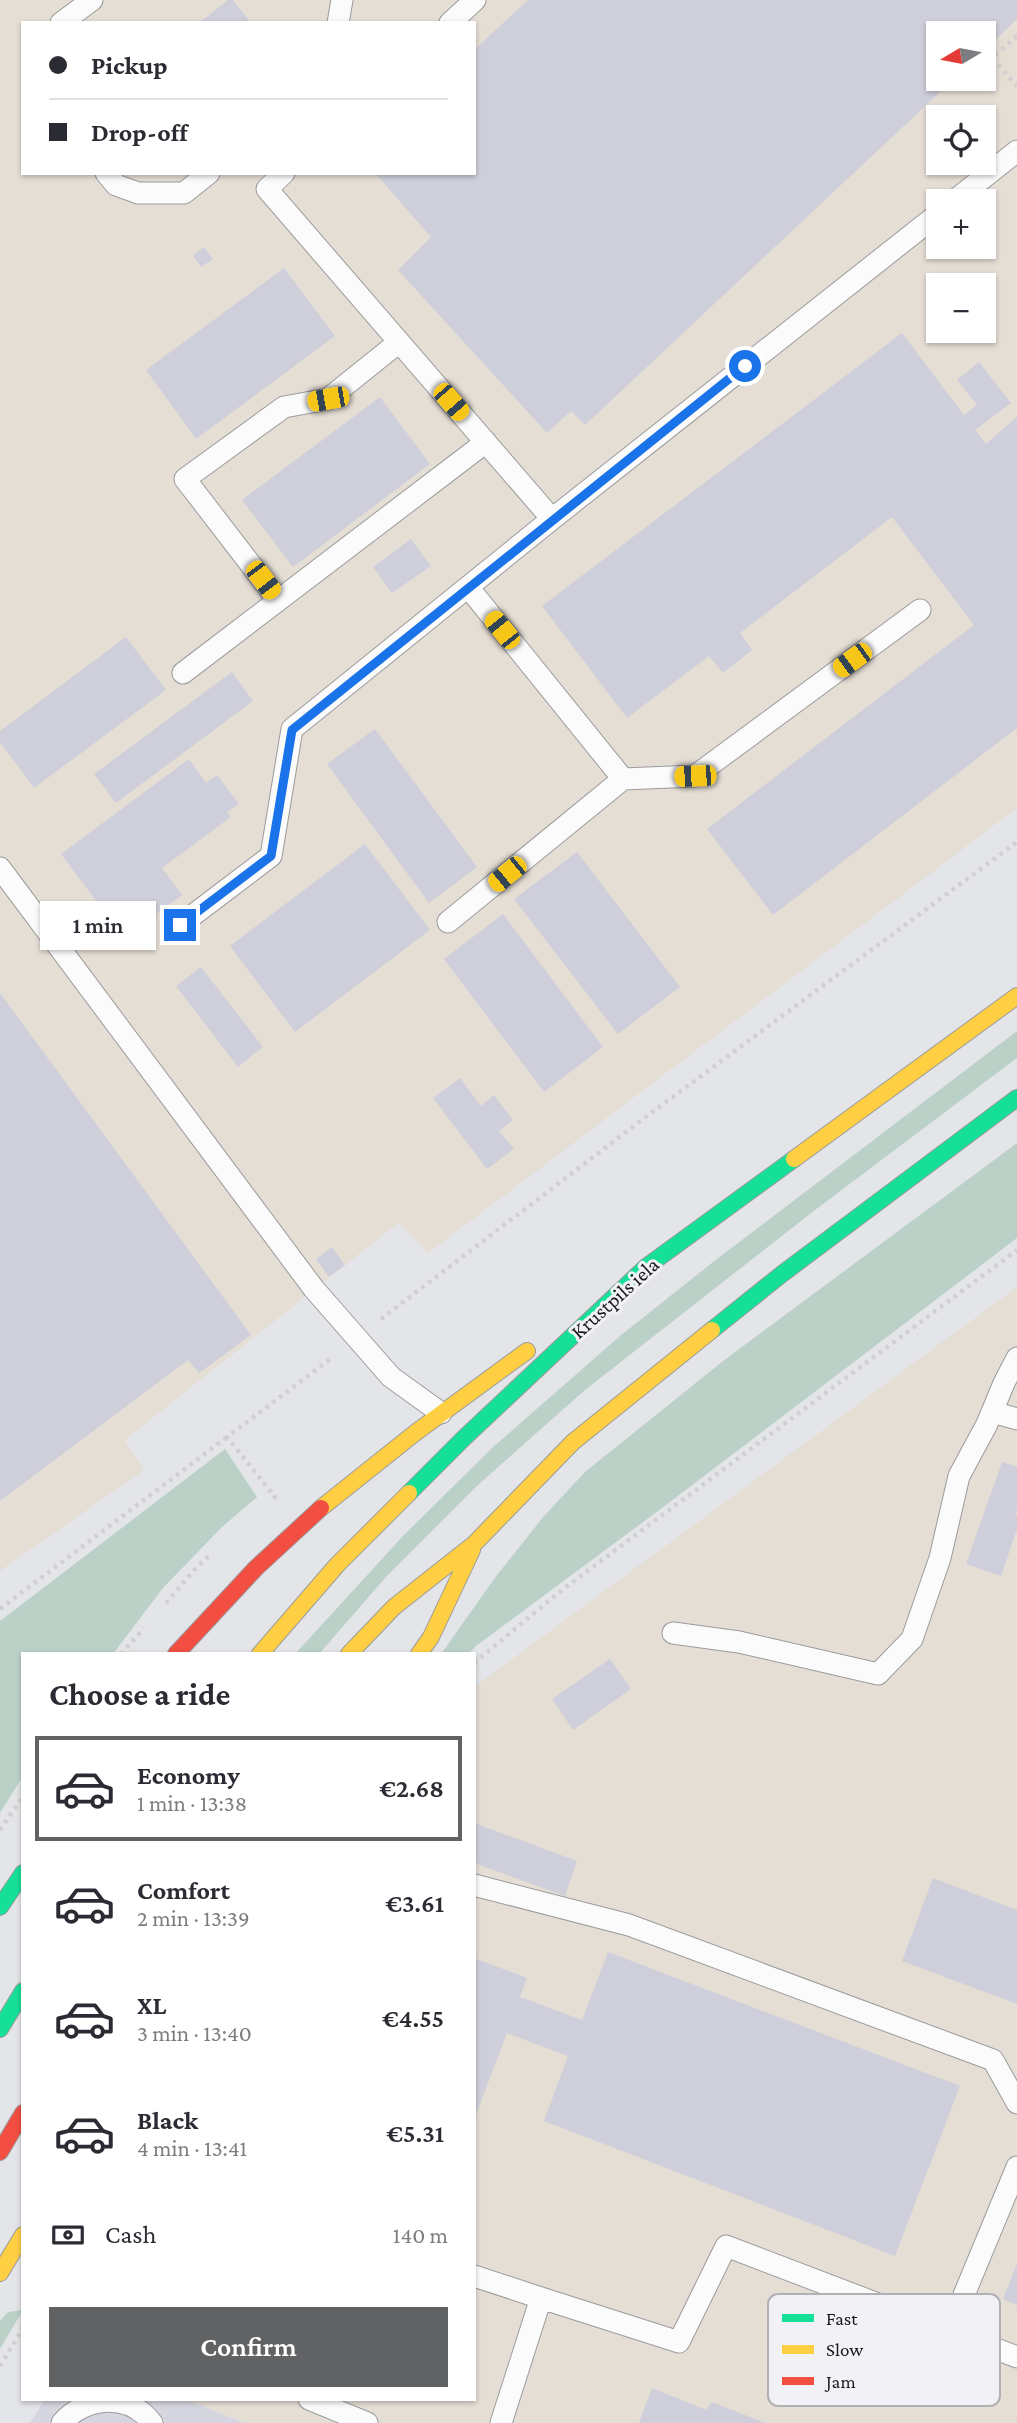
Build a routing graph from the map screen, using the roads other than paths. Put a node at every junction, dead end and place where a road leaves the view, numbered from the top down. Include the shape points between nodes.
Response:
1 (92, 0) edge
2 (342, 0) edge
3 (475, 0) edge
4 (64, 21) edge
5 (338, 21) edge
6 (452, 21) edge
7 (1017, 151) edge
8 (108, 175) edge
9 (206, 175) edge
10 (282, 175) edge
11 (969, 189) edge
12 (926, 223) edge
13 (399, 342) junction
14 (486, 442) junction
15 (552, 519) junction
16 (468, 587) junction
17 (278, 600) junction
18 (920, 610) dead end
19 (183, 673) dead end
20 (623, 779) junction
21 (0, 869) edge
22 (448, 922) dead end
23 (180, 925) dead end
24 (1017, 996) edge
25 (1017, 1098) edge
26 (646, 1267) junction
27 (1017, 1359) edge
28 (992, 1412) junction
29 (441, 1413) junction
30 (1017, 1419) edge
31 (474, 1544) junction
32 (673, 1633) dead end
33 (178, 1652) edge
34 (262, 1652) edge
35 (351, 1652) edge
36 (420, 1652) edge
37 (21, 1876) edge
38 (476, 1886) edge
39 (0, 1907) edge
40 (21, 1995) edge
41 (0, 2029) edge
42 (1017, 2103) edge
43 (21, 2116) edge
44 (0, 2152) edge
45 (1017, 2167) edge
46 (21, 2240) edge
47 (9, 2272) edge
48 (476, 2277) edge
49 (852, 2294) edge
50 (964, 2294) edge
51 (541, 2298) junction
52 (1000, 2350) edge
53 (1017, 2357) edge
54 (314, 2401) edge
55 (156, 2421) edge
56 (62, 2423) edge
57 (367, 2423) edge
58 (501, 2423) edge

1 - 4 lane
2 - 5 lane
3 - 6 lane
7 - 11 lane
8 - 9 lane via 116,184 138,193 184,193
10 - 13 lane via 267,189
12 - 15 lane
13 - 14 lane
13 - 17 lane via 328,399 284,407 186,479
14 - 15 lane
14 - 17 lane
15 - 16 lane
16 - 20 lane
16 - 23 lane via 292,730 271,856
17 - 19 lane
18 - 20 lane via 695,776
20 - 22 lane
21 - 29 lane via 314,1289 391,1377
24 - 26 main road, Krustpils iela
25 - 31 main road via 782,1274 573,1442
26 - 29 main road
26 - 34 main road, Krustpils iela via 337,1565
27 - 28 lane
28 - 30 lane
28 - 32 lane via 959,1476 940,1558 912,1639 878,1674 739,1642
29 - 33 main road via 306,1520
31 - 35 main road via 394,1607
31 - 36 main road
37 - 39 main road
38 - 42 lane via 629,1925 993,2060
40 - 41 main road
43 - 44 main road
45 - 50 lane
46 - 47 main road
48 - 51 lane
49 - 51 lane via 726,2246 679,2342
51 - 58 lane
52 - 53 lane
54 - 57 lane
55 - 56 lane via 133,2406 95,2401 78,2408

